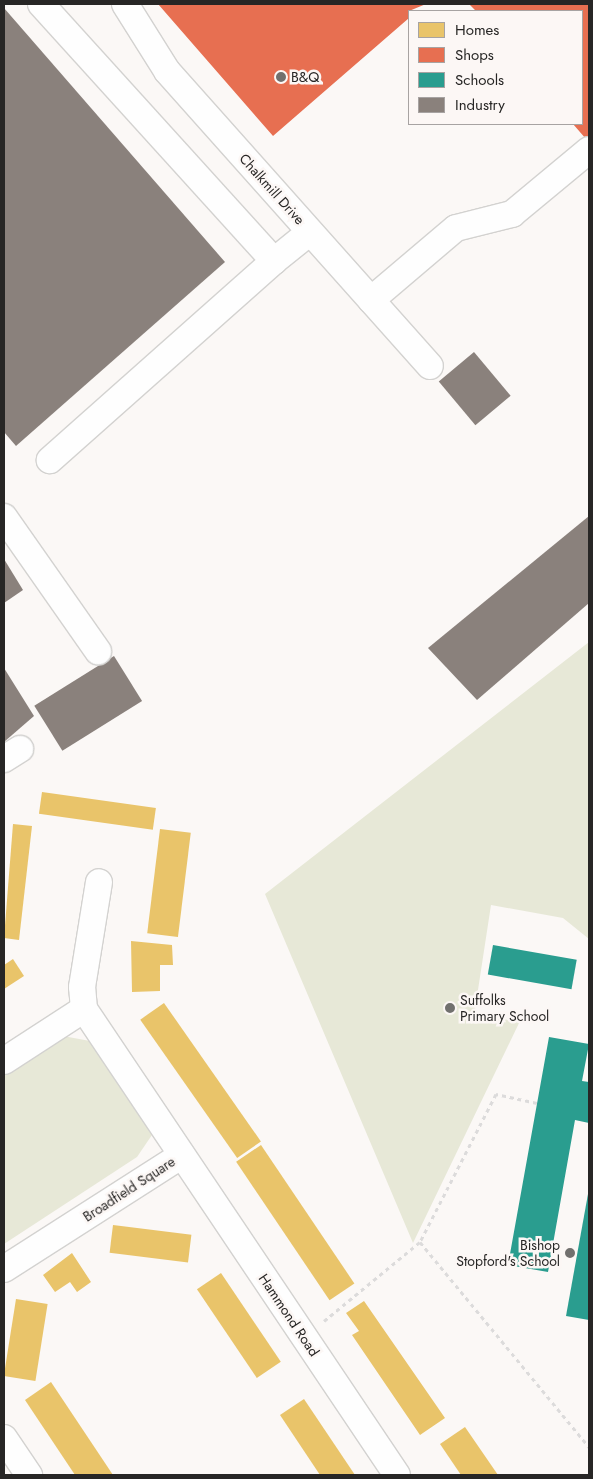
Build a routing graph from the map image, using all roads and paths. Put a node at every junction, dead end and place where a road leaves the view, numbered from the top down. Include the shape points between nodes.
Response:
1 (41, 4) edge
2 (124, 4) edge
3 (589, 150) edge
4 (310, 232) junction
5 (274, 261) junction
6 (371, 300) junction
7 (430, 366) dead end
8 (50, 460) dead end
9 (4, 517) edge
10 (98, 651) dead end
11 (99, 882) dead end
12 (84, 1009) junction
13 (4, 1061) edge
14 (537, 1104) dead end
15 (182, 1155) junction
16 (420, 1242) junction
17 (4, 1269) edge
18 (304, 1337) junction
19 (4, 1438) edge
20 (589, 1447) edge
21 (29, 1475) edge
22 (397, 1475) edge

1 - 5 street
2 - 4 street, Chalkmill Drive via 167,71
3 - 6 street via 512,214 456,228
4 - 5 street
4 - 6 street, Chalkmill Drive
5 - 8 street
6 - 7 street, Chalkmill Drive
9 - 10 street
11 - 12 street via 82,987
12 - 13 street
12 - 15 street, Broadfield Square
14 - 16 path via 496,1094
15 - 17 street, Broadfield Square
15 - 18 street, Hammond Road
16 - 18 path
16 - 20 path
18 - 22 street, Hammond Road
19 - 21 street

